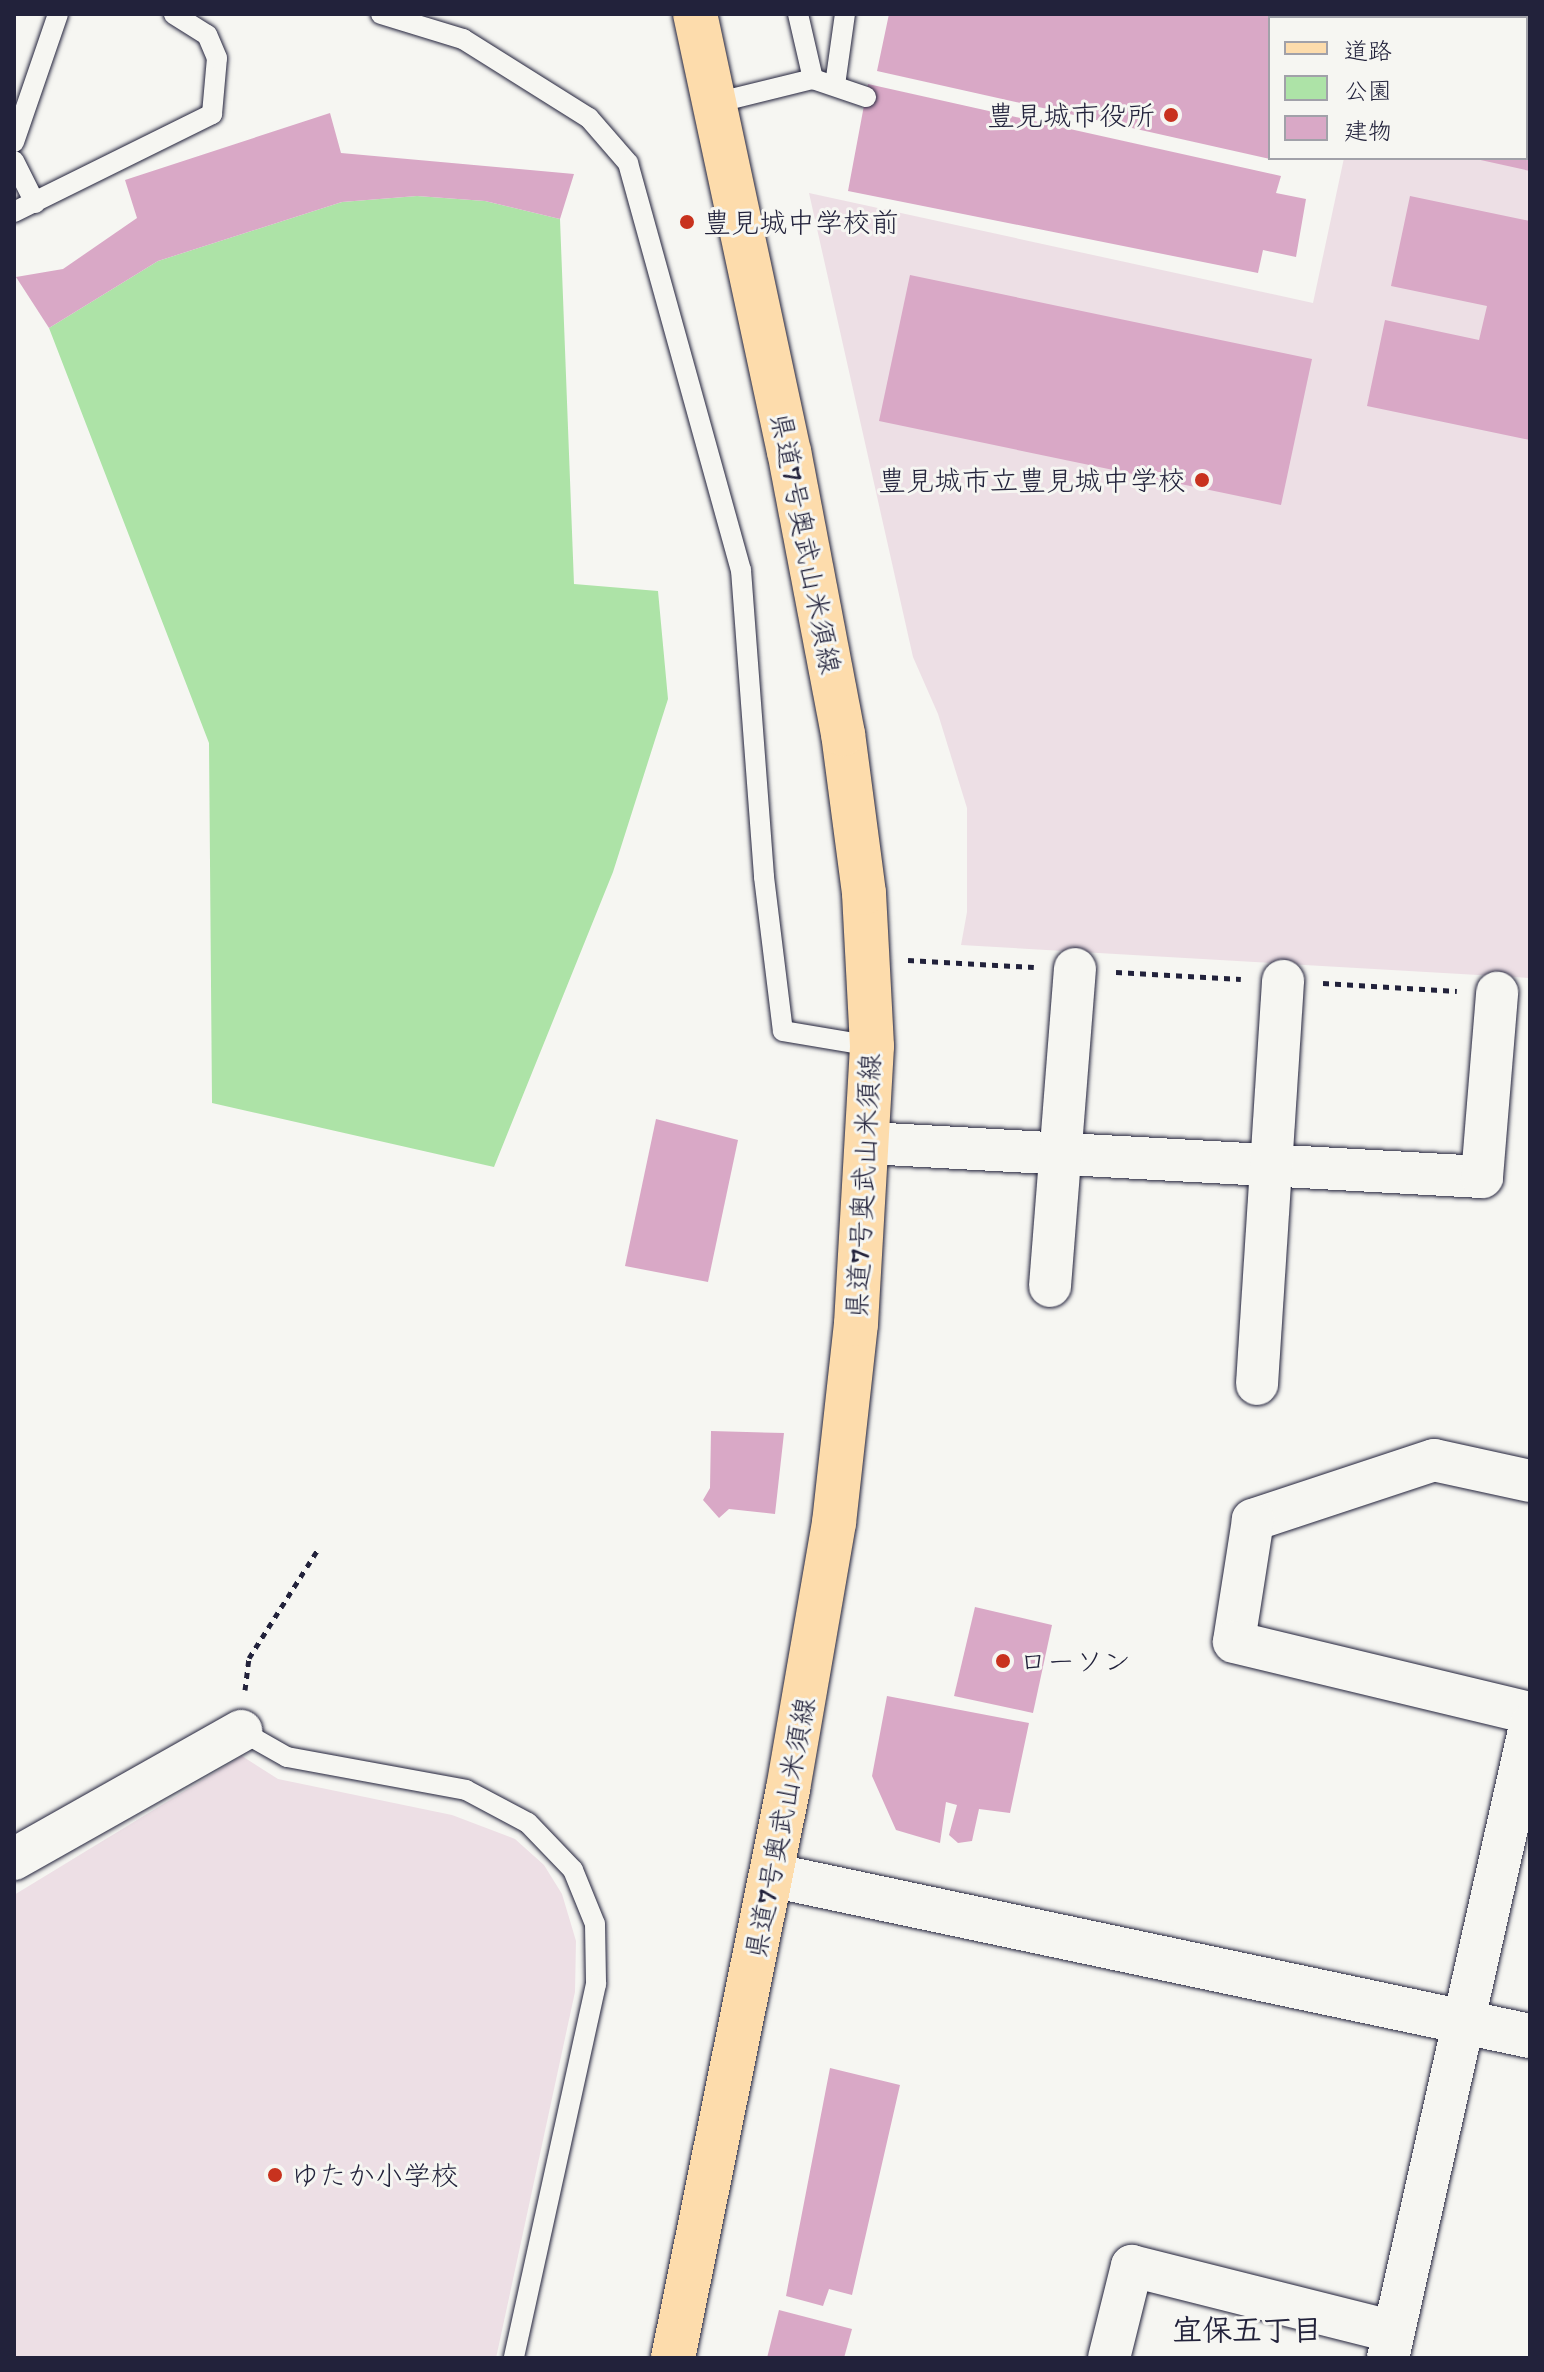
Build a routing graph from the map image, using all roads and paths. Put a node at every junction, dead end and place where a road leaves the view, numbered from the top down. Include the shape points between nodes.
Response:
1 (58, 14) edge
2 (174, 14) edge
3 (381, 14) edge
4 (695, 14) edge
5 (798, 14) edge
6 (845, 14) edge
7 (813, 79) junction
8 (835, 85) junction
9 (866, 97) dead end
10 (715, 103) junction
11 (14, 142) edge
12 (14, 161) edge
13 (35, 203) junction
14 (14, 212) edge
15 (869, 958) junction
16 (1075, 969) junction
17 (1283, 981) junction
18 (1497, 993) joint
19 (872, 1046) junction
20 (868, 1143) junction
21 (1062, 1154) junction
22 (1271, 1166) junction
23 (1050, 1286) dead end
24 (1257, 1384) dead end
25 (1530, 1481) edge
26 (317, 1551) dead end
27 (1530, 1713) edge
28 (1530, 1726) edge
29 (241, 1731) junction
30 (14, 1859) edge
31 (771, 1875) junction
32 (1464, 2022) junction
33 (1530, 2036) edge
34 (1390, 2345) edge
35 (514, 2358) edge
36 (673, 2358) edge
37 (1109, 2358) edge

1 - 11 lane
2 - 13 lane via 207,35 217,58 212,114
3 - 19 lane via 463,39 589,118 628,163 741,570 764,877 783,1031
4 - 10 main road, 県道7号奥武山米須線
5 - 7 lane
6 - 8 lane
7 - 8 lane
7 - 10 lane
8 - 9 lane
10 - 15 main road, 県道7号奥武山米須線 via 843,734
12 - 13 lane
13 - 14 lane
15 - 16 path
15 - 19 main road, 県道7号奥武山米須線
16 - 17 path
16 - 21 street
17 - 18 path
17 - 22 street
18 - 22 street via 1482,1177
19 - 20 main road, 県道7号奥武山米須線
20 - 21 street
20 - 31 main road, 県道7号奥武山米須線 via 841,1475
21 - 22 street
21 - 23 street
22 - 24 street
25 - 27 street via 1434,1460 1253,1520 1234,1642
26 - 29 path via 249,1658
28 - 32 street
29 - 30 street
29 - 35 lane via 287,1757 466,1790 528,1823 573,1870 595,1924 596,1984
31 - 32 street
31 - 36 main road, 県道7号奥武山米須線
32 - 33 street
32 - 34 street
34 - 37 street via 1132,2266

